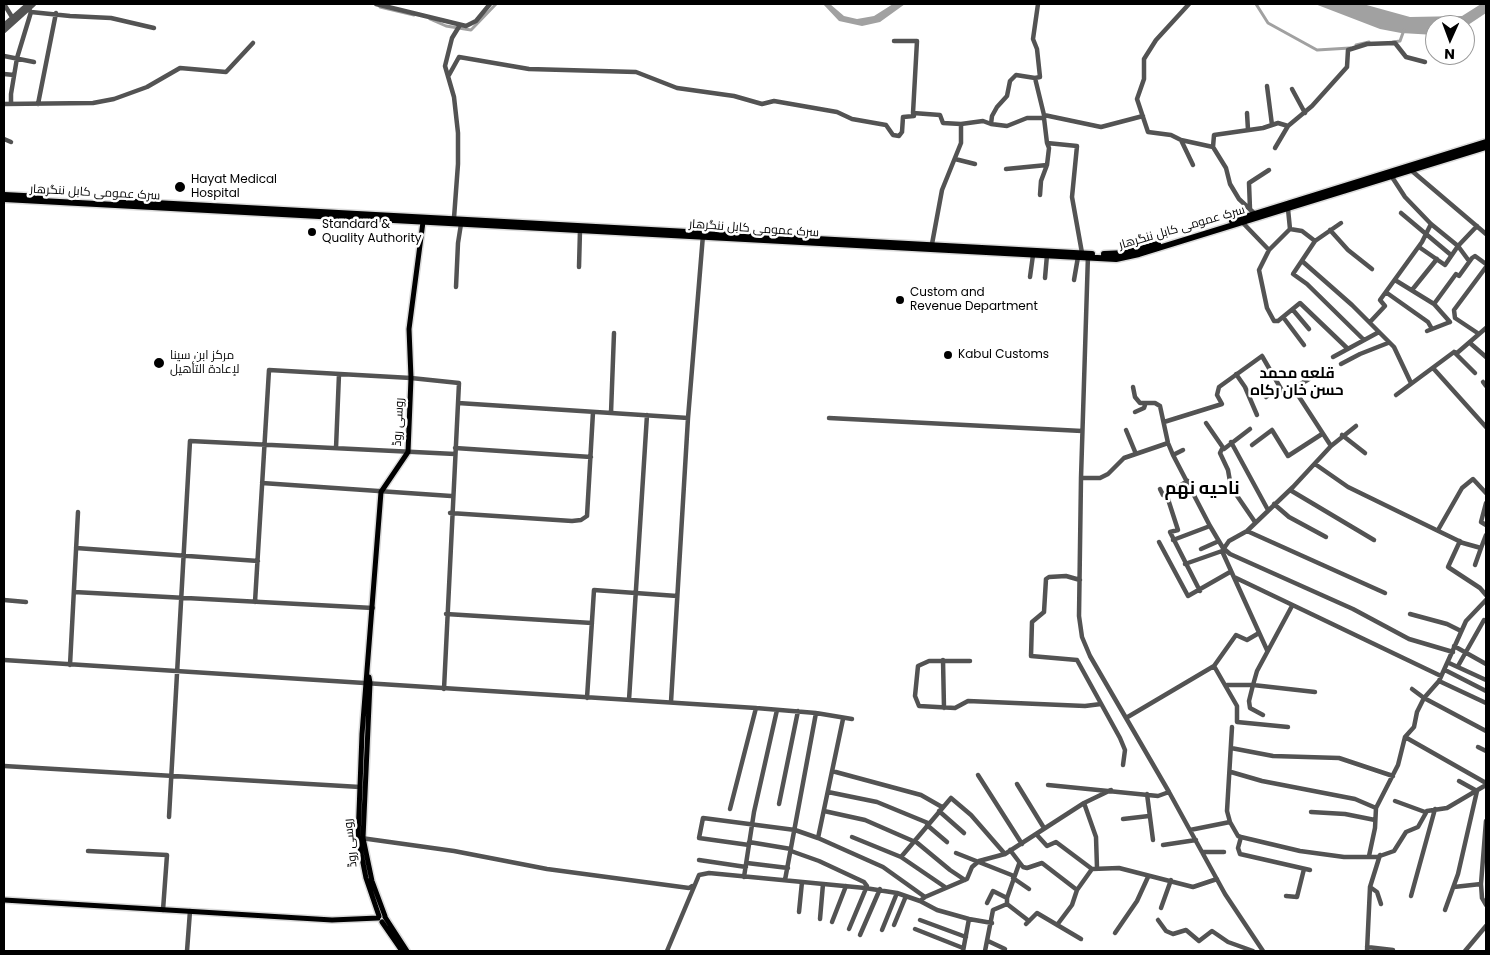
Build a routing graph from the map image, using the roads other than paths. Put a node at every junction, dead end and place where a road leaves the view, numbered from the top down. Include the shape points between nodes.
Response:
1 (4, 4) edge
2 (34, 4) edge
3 (376, 4) edge
4 (490, 4) edge
5 (1038, 4) edge
6 (1189, 4) edge
7 (29, 8) edge
8 (56, 13) junction
9 (12, 17) junction
10 (460, 24) junction
11 (4, 25) edge
12 (154, 28) dead end
13 (4, 31) edge
14 (894, 41) dead end
15 (253, 43) dead end
16 (4, 56) edge
17 (17, 59) junction
18 (34, 62) dead end
19 (1425, 62) dead end
20 (4, 74) edge
21 (448, 74) junction
22 (14, 75) junction
23 (1035, 78) junction
24 (1267, 86) dead end
25 (1292, 89) dead end
26 (11, 103) junction
27 (4, 104) edge
28 (38, 104) junction
29 (913, 113) junction
30 (1246, 113) dead end
31 (1305, 113) junction
32 (1044, 116) junction
33 (1143, 116) junction
34 (962, 124) junction
35 (991, 124) junction
36 (1272, 125) junction
37 (1288, 126) junction
38 (1248, 130) junction
39 (4, 139) edge
40 (1181, 140) junction
41 (11, 142) dead end
42 (1486, 142) edge
43 (1047, 143) junction
44 (1213, 147) junction
45 (1486, 147) edge
46 (1275, 148) dead end
47 (955, 159) junction
48 (975, 164) dead end
49 (1047, 165) junction
50 (1193, 165) dead end
51 (1006, 169) dead end
52 (1269, 170) dead end
53 (1412, 171) junction
54 (1392, 177) junction
55 (4, 195) edge
56 (1040, 195) dead end
57 (4, 199) edge
58 (72, 201) junction
59 (212, 207) junction
60 (1288, 209) junction
61 (1252, 211) junction
62 (1401, 212) dead end
63 (454, 218) junction
64 (422, 222) junction
65 (1243, 222) junction
66 (1341, 223) dead end
67 (461, 224) junction
68 (1431, 224) junction
69 (533, 225) junction
70 (1477, 226) junction
71 (1290, 229) junction
72 (580, 230) junction
73 (1330, 230) junction
74 (703, 234) junction
75 (1426, 234) junction
76 (1486, 234) edge
77 (1315, 241) junction
78 (932, 244) junction
79 (1458, 246) junction
80 (1419, 247) junction
81 (1269, 250) junction
82 (1033, 255) junction
83 (1084, 255) junction
84 (1451, 255) junction
85 (1047, 256) junction
86 (1437, 259) junction
87 (1302, 261) junction
88 (1470, 261) junction
89 (578, 266) dead end
90 (1486, 266) edge
91 (1372, 269) dead end
92 (1030, 277) dead end
93 (1045, 278) dead end
94 (1074, 280) dead end
95 (1395, 280) junction
96 (456, 287) dead end
97 (1412, 290) junction
98 (1387, 292) junction
99 (1434, 304) junction
100 (1293, 310) junction
101 (1283, 317) junction
102 (1455, 318) junction
103 (1370, 322) junction
104 (1450, 322) junction
105 (1309, 328) dead end
106 (1486, 329) edge
107 (1379, 332) junction
108 (614, 333) dead end
109 (1479, 334) junction
110 (1364, 340) junction
111 (1388, 343) junction
112 (1470, 343) junction
113 (1304, 345) dead end
114 (1347, 348) junction
115 (1454, 352) junction
116 (1333, 357) dead end
117 (1486, 357) edge
118 (1341, 364) dead end
119 (1433, 368) junction
120 (1475, 373) dead end
121 (339, 374) junction
122 (1236, 374) junction
123 (411, 378) junction
124 (1309, 379) dead end
125 (1411, 383) junction
126 (1133, 387) dead end
127 (1279, 387) junction
128 (1294, 389) junction
129 (1396, 395) dead end
130 (1266, 397) dead end
131 (458, 403) junction
132 (1145, 404) junction
133 (593, 412) junction
134 (1135, 412) dead end
135 (611, 413) junction
136 (648, 415) junction
137 (1257, 416) dead end
138 (688, 418) junction
139 (829, 418) dead end
140 (1164, 422) junction
141 (1206, 423) dead end
142 (1356, 426) dead end
143 (1486, 427) edge
144 (1250, 429) dead end
145 (1126, 430) dead end
146 (1082, 431) junction
147 (1322, 434) junction
148 (1342, 435) junction
149 (1231, 442) junction
150 (1168, 443) junction
151 (265, 445) junction
152 (1252, 445) dead end
153 (1331, 446) junction
154 (336, 448) junction
155 (455, 448) junction
156 (1222, 449) junction
157 (1183, 450) dead end
158 (408, 452) junction
159 (1365, 453) dead end
160 (455, 454) junction
161 (1136, 454) junction
162 (1173, 455) junction
163 (591, 457) junction
164 (1315, 464) junction
165 (1080, 478) junction
166 (1188, 481) junction
167 (262, 483) junction
168 (1160, 489) dead end
169 (1290, 490) junction
170 (381, 492) junction
171 (1166, 493) junction
172 (1486, 493) edge
173 (452, 496) junction
174 (1486, 503) edge
175 (1274, 504) junction
176 (1268, 510) junction
177 (78, 512) dead end
178 (450, 513) junction
179 (1255, 522) junction
180 (1486, 525) edge
181 (1210, 526) junction
182 (1438, 530) junction
183 (1247, 531) junction
184 (1486, 534) edge
185 (1326, 537) dead end
186 (1173, 540) junction
187 (1374, 540) dead end
188 (1219, 541) junction
189 (1460, 541) junction
190 (1158, 542) dead end
191 (76, 548) junction
192 (1481, 548) junction
193 (1201, 549) dead end
194 (1223, 549) junction
195 (184, 556) junction
196 (258, 561) junction
197 (1185, 564) junction
198 (1475, 565) dead end
199 (1230, 572) junction
200 (1234, 577) junction
201 (1080, 580) junction
202 (1200, 591) junction
203 (74, 592) junction
204 (635, 593) junction
205 (1385, 593) dead end
206 (1486, 595) edge
207 (677, 596) junction
208 (180, 598) junction
209 (4, 600) edge
210 (1486, 600) edge
211 (26, 602) dead end
212 (255, 602) junction
213 (1292, 606) junction
214 (373, 608) junction
215 (446, 614) junction
216 (1410, 614) dead end
217 (1484, 620) dead end
218 (592, 623) junction
219 (1461, 631) junction
220 (1259, 633) junction
221 (1453, 649) junction
222 (1267, 650) junction
223 (1465, 651) junction
224 (4, 660) edge
225 (943, 660) junction
226 (970, 661) dead end
227 (1449, 663) junction
228 (1486, 664) edge
229 (70, 665) junction
230 (1214, 666) junction
231 (1458, 666) junction
232 (1445, 670) junction
233 (177, 671) junction
234 (1440, 678) junction
235 (1486, 680) edge
236 (368, 683) junction
237 (1227, 685) junction
238 (1253, 685) junction
239 (1478, 687) junction
240 (444, 689) junction
241 (1412, 690) dead end
242 (1486, 691) edge
243 (1315, 692) dead end
244 (587, 698) junction
245 (1424, 698) junction
246 (1474, 698) junction
247 (629, 700) junction
248 (671, 702) junction
249 (1101, 704) junction
250 (1486, 704) edge
251 (756, 708) junction
252 (944, 708) junction
253 (777, 710) junction
254 (798, 711) junction
255 (816, 713) junction
256 (1263, 715) dead end
257 (1126, 718) junction
258 (843, 719) junction
259 (852, 720) dead end
260 (1232, 727) dead end
261 (1288, 727) dead end
262 (1486, 731) edge
263 (1406, 737) junction
264 (1478, 746) dead end
265 (1231, 748) junction
266 (1486, 751) edge
267 (1123, 765) dead end
268 (4, 766) edge
269 (832, 771) junction
270 (1231, 772) junction
271 (978, 775) dead end
272 (170, 776) junction
273 (1393, 776) junction
274 (1459, 781) dead end
275 (1016, 784) dead end
276 (1486, 784) edge
277 (1048, 786) dead end
278 (360, 787) junction
279 (1110, 790) junction
280 (1478, 791) junction
281 (828, 792) junction
282 (1169, 792) junction
283 (1148, 794) junction
284 (1395, 801) dead end
285 (779, 804) dead end
286 (1084, 804) junction
287 (1376, 808) junction
288 (730, 809) dead end
289 (940, 809) junction
290 (1435, 809) junction
291 (824, 811) junction
292 (1311, 812) dead end
293 (1425, 812) junction
294 (1149, 816) junction
295 (169, 817) dead end
296 (1123, 819) dead end
297 (1375, 820) junction
298 (1486, 821) edge
299 (1230, 822) junction
300 (928, 824) junction
301 (752, 825) junction
302 (1044, 828) junction
303 (794, 830) junction
304 (1190, 830) junction
305 (964, 833) dead end
306 (1037, 835) junction
307 (852, 837) dead end
308 (1241, 837) junction
309 (361, 838) junction
310 (818, 838) junction
311 (1153, 840) dead end
312 (1196, 840) junction
313 (914, 841) junction
314 (947, 842) dead end
315 (749, 843) junction
316 (1022, 844) junction
317 (1163, 845) dead end
318 (791, 850) junction
319 (1010, 850) junction
320 (88, 851) dead end
321 (1202, 852) junction
322 (1224, 852) dead end
323 (956, 853) dead end
324 (1004, 854) junction
325 (1380, 855) junction
326 (1369, 856) junction
327 (901, 857) junction
328 (699, 860) dead end
329 (979, 861) junction
330 (1019, 864) junction
331 (746, 865) junction
332 (788, 868) junction
333 (1094, 869) junction
334 (1304, 869) junction
335 (1310, 870) dead end
336 (744, 877) junction
337 (1013, 877) junction
338 (1148, 877) junction
339 (1217, 879) junction
340 (785, 880) junction
341 (965, 880) junction
342 (1171, 880) junction
343 (802, 882) junction
344 (823, 884) junction
345 (1481, 884) junction
346 (692, 886) junction
347 (846, 886) junction
348 (1370, 887) junction
349 (1454, 887) junction
350 (865, 888) junction
351 (945, 888) junction
352 (1029, 889) dead end
353 (880, 890) junction
354 (1077, 890) junction
355 (897, 893) junction
356 (906, 896) junction
357 (1286, 896) dead end
358 (1411, 896) dead end
359 (925, 897) junction
360 (1007, 898) junction
361 (4, 900) edge
362 (920, 901) junction
363 (986, 903) dead end
364 (1007, 904) junction
365 (1381, 904) dead end
366 (1486, 905) edge
367 (1161, 908) dead end
368 (163, 910) junction
369 (1445, 910) dead end
370 (190, 911) junction
371 (799, 912) dead end
372 (381, 918) junction
373 (820, 919) dead end
374 (920, 920) dead end
375 (969, 920) junction
376 (1158, 920) dead end
377 (832, 922) dead end
378 (992, 923) junction
379 (894, 925) dead end
380 (1057, 925) junction
381 (1486, 926) edge
382 (849, 928) dead end
383 (915, 928) dead end
384 (882, 930) dead end
385 (1115, 933) dead end
386 (860, 935) dead end
387 (966, 937) junction
388 (1081, 939) dead end
389 (988, 941) junction
390 (963, 949) edge
391 (1006, 949) dead end
392 (1367, 949) edge
393 (1393, 950) edge
394 (187, 951) edge
395 (402, 951) edge
396 (406, 951) edge
397 (667, 951) edge
398 (985, 951) edge
399 (1253, 951) edge
400 (1263, 951) edge
401 (1465, 951) edge

1 - 9 street
2 - 7 street
3 - 10 street
4 - 10 street via 476,21 466,26
5 - 23 street via 1033,39 1040,76
6 - 33 street via 1156,40 1144,59 1144,80 1137,99
7 - 8 street
7 - 9 street
7 - 13 street
7 - 17 street
8 - 12 street via 111,18
8 - 28 street
9 - 11 street
10 - 21 street via 449,46 445,66
14 - 29 street via 917,41
15 - 28 street via 226,72 180,68 148,87 114,99 93,103
16 - 17 street
17 - 18 street
17 - 22 street
19 - 31 street via 1406,57 1395,43 1367,44 1348,50 1347,67
20 - 22 street
21 - 29 street via 459,57 529,69 636,72 677,88 734,96 762,104 774,101 837,112 886,126 893,135 899,136 903,116 914,116
21 - 63 street via 458,133
22 - 26 street
23 - 32 street
23 - 35 street via 1016,75 1010,81 1007,96 997,107
24 - 36 street
25 - 31 street
26 - 27 street
26 - 28 street
29 - 34 street via 940,115 943,123
30 - 38 street
31 - 37 street
32 - 33 street via 1101,127
32 - 35 street via 1027,118 1007,126
32 - 43 street
33 - 40 street via 1148,132 1171,135
34 - 35 street via 983,121
34 - 47 street via 961,143
36 - 37 street
36 - 38 street
37 - 46 street
38 - 44 street via 1214,135
39 - 41 street
40 - 44 street
40 - 50 street
42 - 61 highway, سرک عمومی کابل ننگرهار
43 - 49 street
43 - 83 street via 1077,146 1072,197
44 - 61 street via 1239,199
45 - 53 highway, سرک عمومی کابل ننگرهار
47 - 48 street
47 - 78 street via 942,190
49 - 51 street
49 - 56 street
52 - 61 street via 1249,183
53 - 54 highway, سرک عمومی کابل ننگرهار
53 - 70 street
54 - 60 highway, سرک عمومی کابل ننگرهار
54 - 68 street via 1406,198
55 - 58 highway, سرک عمومی کابل ننگرهار
57 - 58 highway, سرک عمومی کابل ننگرهار
58 - 59 highway, سرک عمومی کابل ننگرهار
59 - 63 highway, سرک عمومی کابل ننگرهار
59 - 64 highway, سرک عمومی کابل ننگرهار
60 - 65 highway, سرک عمومی کابل ننگرهار
60 - 71 street
61 - 83 highway, سرک عمومی کابل ننگرهار via 1126,253
62 - 75 street
63 - 69 highway, سرک عمومی کابل ننگرهار
64 - 67 highway, سرک عمومی کابل ننگرهار
64 - 123 main road, روسی روڈ via 409,329
65 - 81 street
65 - 83 highway, سرک عمومی کابل ننگرهار via 1127,258
66 - 73 street
67 - 69 highway, سرک عمومی کابل ننگرهار
67 - 96 street
68 - 75 street
68 - 79 street
69 - 72 highway, سرک عمومی کابل ننگرهار
69 - 74 highway, سرک عمومی کابل ننگرهار
70 - 76 street
70 - 79 street
71 - 77 street via 1302,231
71 - 81 street
72 - 74 highway, سرک عمومی کابل ننگرهار
72 - 89 street
73 - 77 street
73 - 91 street
74 - 78 highway, سرک عمومی کابل ننگرهار
74 - 82 highway, سرک عمومی کابل ننگرهار
74 - 138 street
75 - 80 street
75 - 84 street
77 - 87 street
78 - 83 highway, سرک عمومی کابل ننگرهار
79 - 84 street
79 - 88 street
80 - 86 street
80 - 95 street
81 - 101 street via 1259,270 1267,308 1276,322
82 - 85 highway, سرک عمومی کابل ننگرهار
82 - 92 street
83 - 85 highway, سرک عمومی کابل ننگرهار
83 - 94 street
83 - 146 street
84 - 86 street via 1445,265
85 - 93 street
86 - 97 street
87 - 103 street
87 - 110 street via 1293,274
88 - 90 street via 1475,256
88 - 99 street
90 - 102 street via 1456,306
95 - 97 street
95 - 98 street
97 - 99 street
98 - 103 street via 1380,300 1385,306
98 - 104 street via 1428,322 1430,330
99 - 104 street
100 - 101 street
100 - 105 street
100 - 114 street via 1300,303
101 - 113 street
102 - 104 street
102 - 109 street
103 - 107 street
106 - 109 street
107 - 110 street
107 - 111 street
108 - 135 street
109 - 112 street
110 - 114 street
111 - 118 street
111 - 125 street via 1394,347
112 - 115 street
112 - 117 street
114 - 116 street
115 - 119 street
115 - 120 street
119 - 125 street
119 - 143 street
121 - 123 street
121 - 151 street via 269,370
121 - 154 street
122 - 127 street via 1262,356
122 - 137 street via 1246,387
122 - 140 street via 1219,386 1217,395 1222,404
123 - 131 street via 458,383
123 - 158 main road, روسی روڈ
124 - 128 street
125 - 129 street
126 - 132 street via 1138,401
127 - 128 street via 1284,394
127 - 130 street
128 - 147 street
131 - 133 street
131 - 155 street
132 - 134 street
132 - 140 street via 1160,406
133 - 135 street
133 - 163 street
135 - 136 street
136 - 138 street
136 - 204 street
138 - 207 street
139 - 146 street
140 - 150 street
141 - 156 street
142 - 148 street
144 - 149 street
145 - 161 street
146 - 165 street
147 - 152 street via 1288,456 1272,430
147 - 153 street
148 - 153 street
148 - 159 street
149 - 156 street
149 - 176 street
150 - 161 street
150 - 162 street
151 - 154 street
151 - 167 street
151 - 195 street via 190,441
153 - 164 street
154 - 158 street
155 - 160 street
155 - 163 street
156 - 179 street via 1220,453 1231,487
157 - 162 street
158 - 160 street
158 - 170 main road, روسی روڈ
160 - 173 street
161 - 165 street via 1124,458 1100,478
162 - 166 street
163 - 178 street via 587,516 581,520
164 - 169 street
164 - 182 street via 1348,487
165 - 201 street
166 - 171 street
166 - 181 street
167 - 170 street
167 - 196 street
168 - 171 street via 1163,495
169 - 175 street
169 - 187 street
170 - 173 street
170 - 214 main road, روسی روڈ
171 - 186 street via 1178,530 1170,532
172 - 182 street via 1472,478 1462,488
173 - 178 street
174 - 180 street via 1481,522
175 - 176 street
175 - 185 street via 1289,517
176 - 179 street
177 - 191 street
178 - 215 street
179 - 183 street
181 - 186 street
181 - 188 street
182 - 189 street
183 - 194 street via 1229,541
183 - 205 street
184 - 192 street
186 - 197 street
188 - 193 street
188 - 194 street
189 - 192 street
189 - 206 street via 1448,567
190 - 202 street via 1186,595
191 - 195 street
191 - 203 street
192 - 198 street
194 - 197 street
194 - 199 street
194 - 221 street via 1409,639
195 - 196 street
195 - 208 street
196 - 212 street
197 - 202 street
199 - 200 street
199 - 202 street
200 - 213 street
200 - 220 street
201 - 249 street via 1066,576 1046,579 1044,612 1032,622 1031,656 1077,660
201 - 257 street via 1082,637
203 - 208 street
203 - 229 street
204 - 207 street
204 - 218 street via 594,590
204 - 247 street
207 - 248 street
208 - 212 street
208 - 233 street
209 - 211 street
210 - 219 street
212 - 214 street
213 - 222 street
213 - 234 street
214 - 236 main road, روسی روڈ
215 - 218 street
215 - 240 street
216 - 219 street
217 - 223 street
218 - 244 street
219 - 221 street
220 - 222 street
220 - 230 street via 1247,640 1236,636
221 - 223 street
221 - 227 street
222 - 238 street
223 - 228 street
223 - 231 street
224 - 229 street
225 - 226 street
225 - 252 street
225 - 252 street via 918,666 915,696 919,706
227 - 231 street
227 - 232 street
229 - 233 street
230 - 237 street
230 - 257 street
231 - 235 street
232 - 234 street
232 - 239 street
233 - 236 street
233 - 272 street
234 - 245 street
234 - 246 street
236 - 240 street
236 - 278 main road, روسی روڈ
236 - 309 main road, روسی روڈ
237 - 238 street
237 - 261 street via 1237,706 1237,722
238 - 243 street
238 - 256 street via 1250,708
239 - 242 street
239 - 246 street
240 - 244 street
241 - 245 street
244 - 247 street
245 - 262 street
245 - 263 street via 1414,727
246 - 250 street
247 - 248 street
248 - 251 street
249 - 252 street via 968,701 955,708
249 - 267 street via 1124,750
251 - 253 street
251 - 288 street
253 - 254 street
253 - 301 street
254 - 255 street
254 - 285 street
255 - 258 street
255 - 303 street
257 - 282 street
258 - 259 street
258 - 269 street
260 - 265 street
263 - 273 street
263 - 276 street
264 - 266 street
265 - 270 street
265 - 273 street via 1273,756 1339,758
268 - 272 street
269 - 281 street
269 - 289 street via 921,795
270 - 287 street via 1355,799
270 - 299 street via 1227,811
271 - 316 street
272 - 278 street
272 - 295 street
273 - 287 street
274 - 280 street
275 - 302 street
276 - 280 street
277 - 279 street
278 - 309 main road, روسی روڈ
279 - 283 street
279 - 286 street
280 - 290 street via 1447,808
280 - 349 street
281 - 291 street
281 - 300 street via 877,802
282 - 283 street via 1158,796
282 - 304 street
283 - 294 street
284 - 293 street
286 - 302 street
286 - 333 street via 1096,837
287 - 297 street
289 - 300 street
289 - 305 street
289 - 324 street via 949,799 954,800
290 - 293 street
290 - 358 street
291 - 310 street
291 - 313 street via 865,820
292 - 297 street
293 - 325 street via 1416,829 1406,832 1394,851
294 - 296 street
294 - 311 street
297 - 326 street
298 - 345 street
299 - 304 street
299 - 308 street
300 - 313 street
300 - 314 street
301 - 303 street
301 - 315 street
301 - 315 street via 703,818 699,836
302 - 306 street
303 - 310 street
303 - 318 street
304 - 312 street
306 - 316 street
306 - 333 street via 1046,846 1056,842
307 - 327 street
308 - 326 street via 1300,851 1344,857
308 - 334 street via 1240,854
309 - 346 street via 547,869
309 - 372 main road, روسی روڈ
310 - 359 street via 882,867
312 - 317 street
312 - 321 street
313 - 327 street
313 - 341 street
315 - 318 street
315 - 331 street
316 - 319 street
318 - 332 street
318 - 350 street via 864,882
319 - 324 street
319 - 330 street
320 - 368 street via 167,855
321 - 322 street
321 - 339 street
323 - 329 street
324 - 329 street
325 - 326 street
325 - 348 street
327 - 351 street
328 - 331 street
329 - 337 street
329 - 341 street
330 - 337 street
330 - 354 street via 1027,868 1042,863
331 - 332 street
331 - 336 street
332 - 340 street
333 - 338 street via 1119,868
333 - 354 street
334 - 335 street
334 - 357 street via 1297,898
336 - 340 street
336 - 346 street via 703,874
337 - 352 street
337 - 360 street
338 - 342 street
338 - 385 street via 1138,901
339 - 342 street via 1193,887
339 - 400 street
340 - 343 street
341 - 351 street
342 - 367 street
343 - 344 street
343 - 371 street
344 - 347 street
344 - 373 street
345 - 349 street
345 - 366 street
346 - 397 street
347 - 350 street
347 - 377 street
348 - 365 street via 1377,892
348 - 392 street
349 - 369 street
350 - 353 street
350 - 382 street
351 - 359 street
353 - 355 street
353 - 386 street
354 - 380 street via 1072,905
355 - 356 street
355 - 384 street
356 - 362 street
356 - 379 street
359 - 362 street
360 - 363 street via 993,892
360 - 364 street
361 - 368 main road
362 - 375 street
364 - 378 street via 993,910
364 - 380 street via 1027,922 1037,913
368 - 370 main road
370 - 372 main road via 352,920
370 - 394 street
372 - 395 main road, روسی روڈ
372 - 396 main road, روسی روڈ
374 - 387 street
375 - 378 street
375 - 387 street
376 - 399 street via 1166,931 1173,934 1186,930 1199,940 1212,931 1228,942
378 - 389 street
380 - 388 street
381 - 401 street
383 - 390 street
387 - 390 street
389 - 391 street
389 - 398 street
392 - 393 street

